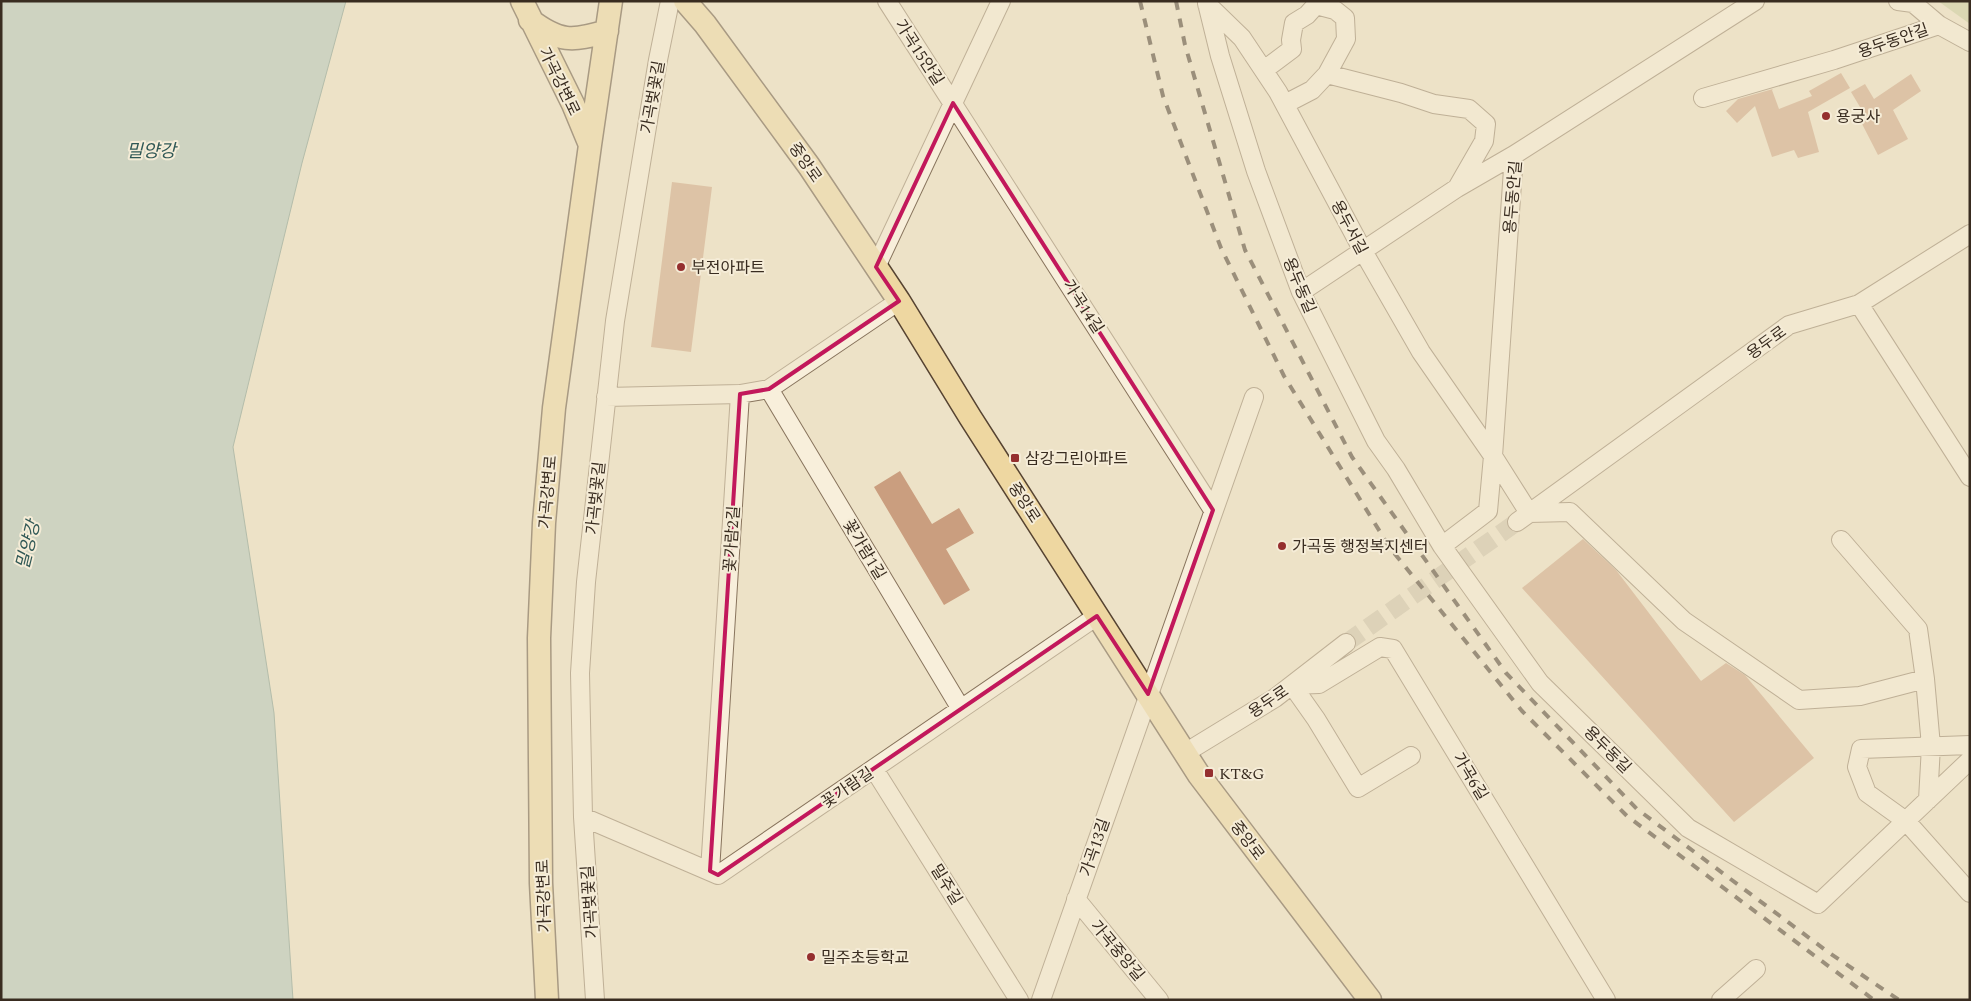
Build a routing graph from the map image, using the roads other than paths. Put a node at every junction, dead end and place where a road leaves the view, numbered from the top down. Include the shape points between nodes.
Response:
1 (611, 1) edge
2 (670, 1) edge
3 (685, 1) edge
4 (887, 1) edge
5 (1001, 1) edge
6 (1755, 1) edge
7 (1898, 1) edge
8 (1206, 2) edge
9 (526, 10) edge
10 (1939, 25) junction
11 (607, 31) junction
12 (1970, 42) edge
13 (1264, 70) junction
14 (1327, 74) junction
15 (1703, 98) dead end
16 (953, 103) junction
17 (1285, 104) junction
18 (590, 145) junction
19 (1514, 155) junction
20 (1457, 188) junction
21 (1970, 234) edge
22 (1363, 251) junction
23 (876, 267) junction
24 (1300, 292) junction
25 (899, 301) junction
26 (1859, 304) junction
27 (770, 389) junction
28 (740, 394) junction
29 (606, 397) junction
30 (1254, 397) dead end
31 (1493, 456) junction
32 (1970, 477) edge
33 (1213, 510) junction
34 (1523, 517) junction
35 (1840, 540) dead end
36 (1442, 546) junction
37 (1098, 616) junction
38 (1346, 643) tunnel mouth
39 (1925, 679) junction
40 (1292, 685) junction
41 (1148, 694) junction
42 (961, 709) junction
43 (1970, 745) edge
44 (1931, 746) junction
45 (1185, 752) junction
46 (1410, 756) dead end
47 (1970, 760) edge
48 (874, 769) junction
49 (1928, 800) junction
50 (583, 817) junction
51 (1906, 821) junction
52 (710, 871) junction
53 (1970, 893) edge
54 (1076, 900) junction
55 (1756, 969) dead end
56 (547, 1000) edge
57 (595, 1000) edge
58 (1019, 1000) edge
59 (1041, 1000) edge
60 (1159, 1000) edge
61 (1370, 1000) edge
62 (1606, 1000) edge
63 (1721, 1000) edge

1 - 11 main road
2 - 29 street, 가곡벚꽃길 via 616,311
3 - 23 main road, 중앙로 via 706,24 809,166
4 - 16 street, 가곡15안길
5 - 16 street
6 - 19 street, 용두동안길
7 - 10 street, 용두동안길 via 1913,3
8 - 13 street, 용두서길 via 1242,38
8 - 24 street, 용두동길 via 1256,171
9 - 11 main road via 548,33 558,37 583,38
9 - 18 main road, 가곡강변로
10 - 12 street, 용두동안길
10 - 15 street, 용두동안길
11 - 18 main road
13 - 14 street via 1292,49 1294,22 1316,6 1335,10 1345,18 1346,39
13 - 17 street, 용두서길
14 - 17 street via 1312,90
14 - 20 street via 1434,104 1469,109 1486,124 1484,141
16 - 23 street
16 - 33 street, 가곡14길
17 - 22 street, 용두서길
18 - 56 main road, 가곡강변로 via 554,408 544,523 539,638 541,883
19 - 20 street
19 - 31 street, 용두동안길
20 - 22 street
21 - 26 street, 용두로
22 - 24 street
22 - 31 street, 용두서길 via 1421,352
23 - 25 main road, 중앙로
24 - 36 street, 용두동길 via 1376,441
25 - 27 street
25 - 37 main road, 중앙로
26 - 32 street
26 - 34 street, 용두로 via 1789,325
27 - 28 street
27 - 42 street, 꽃가람1길
28 - 29 street
28 - 52 street, 꽃가람2길
29 - 50 street, 가곡벚꽃길 via 586,582 580,673
30 - 33 street
31 - 34 street
31 - 36 street via 1488,511
33 - 41 street
34 - 39 street via 1570,512 1684,621 1799,700 1860,696
35 - 39 street via 1918,629
36 - 51 street, 용두동길 via 1540,683 1688,828 1818,904
37 - 41 main road, 중앙로
37 - 42 street, 꽃가람길
38 - 40 street, 용두로
39 - 44 street
40 - 45 street, 용두로 via 1276,698
40 - 46 street via 1358,788
40 - 62 street, 가곡6길 via 1319,684 1380,647 1393,649
41 - 45 main road, 중앙로
41 - 54 street, 가곡13길
42 - 48 street, 꽃가람길
43 - 44 street
44 - 49 street
44 - 51 street via 1861,749 1857,767 1867,793
45 - 61 main road, 중앙로 via 1199,775
47 - 49 street
48 - 52 street, 꽃가람길 via 718,875
48 - 58 street, 밀주길
49 - 51 street
50 - 52 street
50 - 57 street, 가곡벚꽃길
51 - 53 street
54 - 59 street, 가곡13길
54 - 60 street, 가곡중앙길
55 - 63 street

